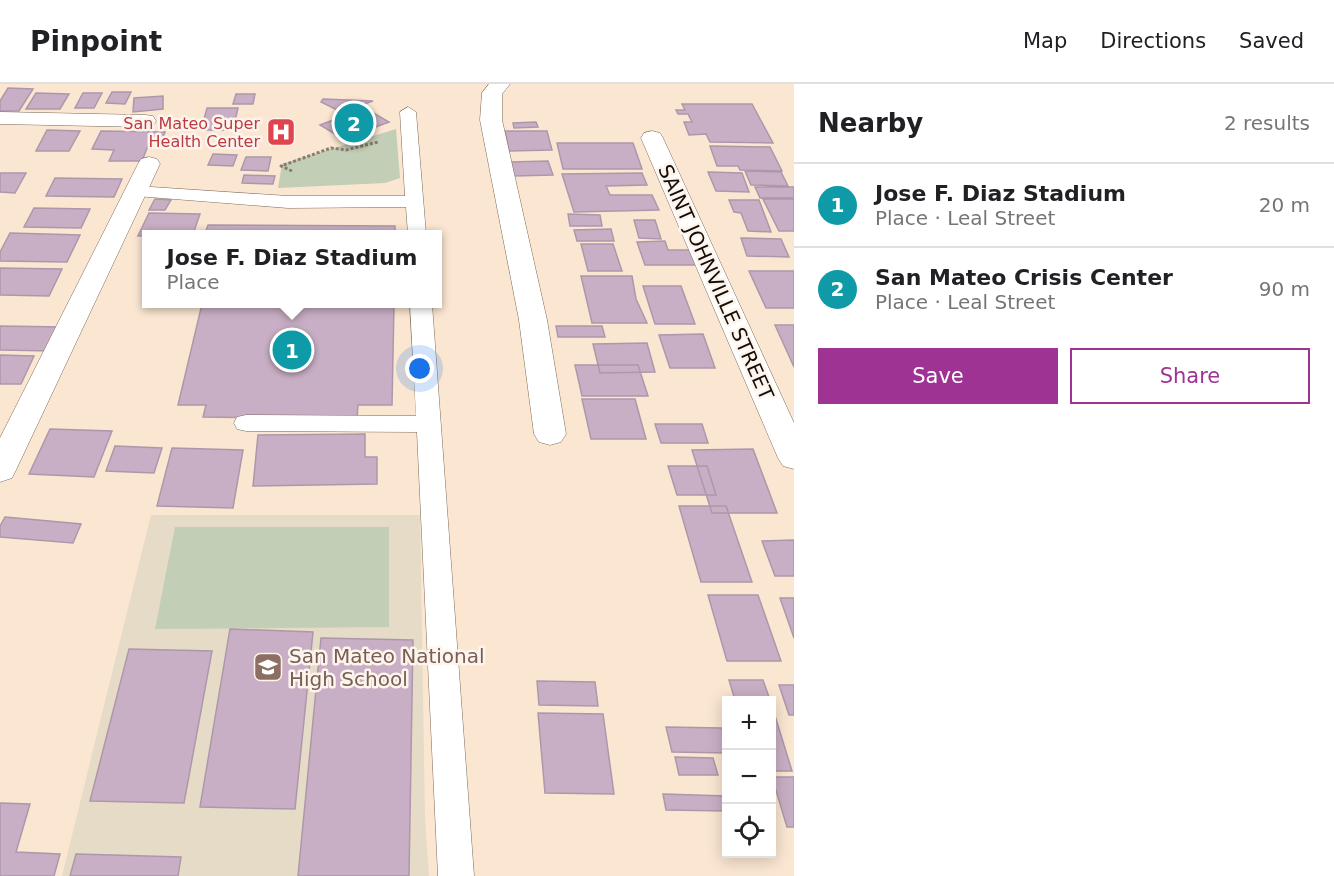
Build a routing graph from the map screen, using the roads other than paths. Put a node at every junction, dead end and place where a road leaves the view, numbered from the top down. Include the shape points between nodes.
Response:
1 (500, 84) edge
2 (408, 112) dead end
3 (0, 118) edge
4 (145, 121) dead end
5 (652, 138) dead end
6 (149, 164) dead end
7 (136, 191) junction
8 (415, 201) junction
9 (417, 230) edge
10 (421, 308) edge
11 (246, 423) dead end
12 (427, 424) junction
13 (550, 434) dead end
14 (794, 458) edge
15 (0, 470) edge
16 (456, 876) edge

1 - 13 street via 492,93 491,120 532,320
2 - 8 lane
3 - 4 street
5 - 14 street, SAINT JOHNVILLE STREET
6 - 7 street
7 - 8 lane via 327,203
7 - 15 street
8 - 9 lane
10 - 12 lane
11 - 12 lane
12 - 16 lane

